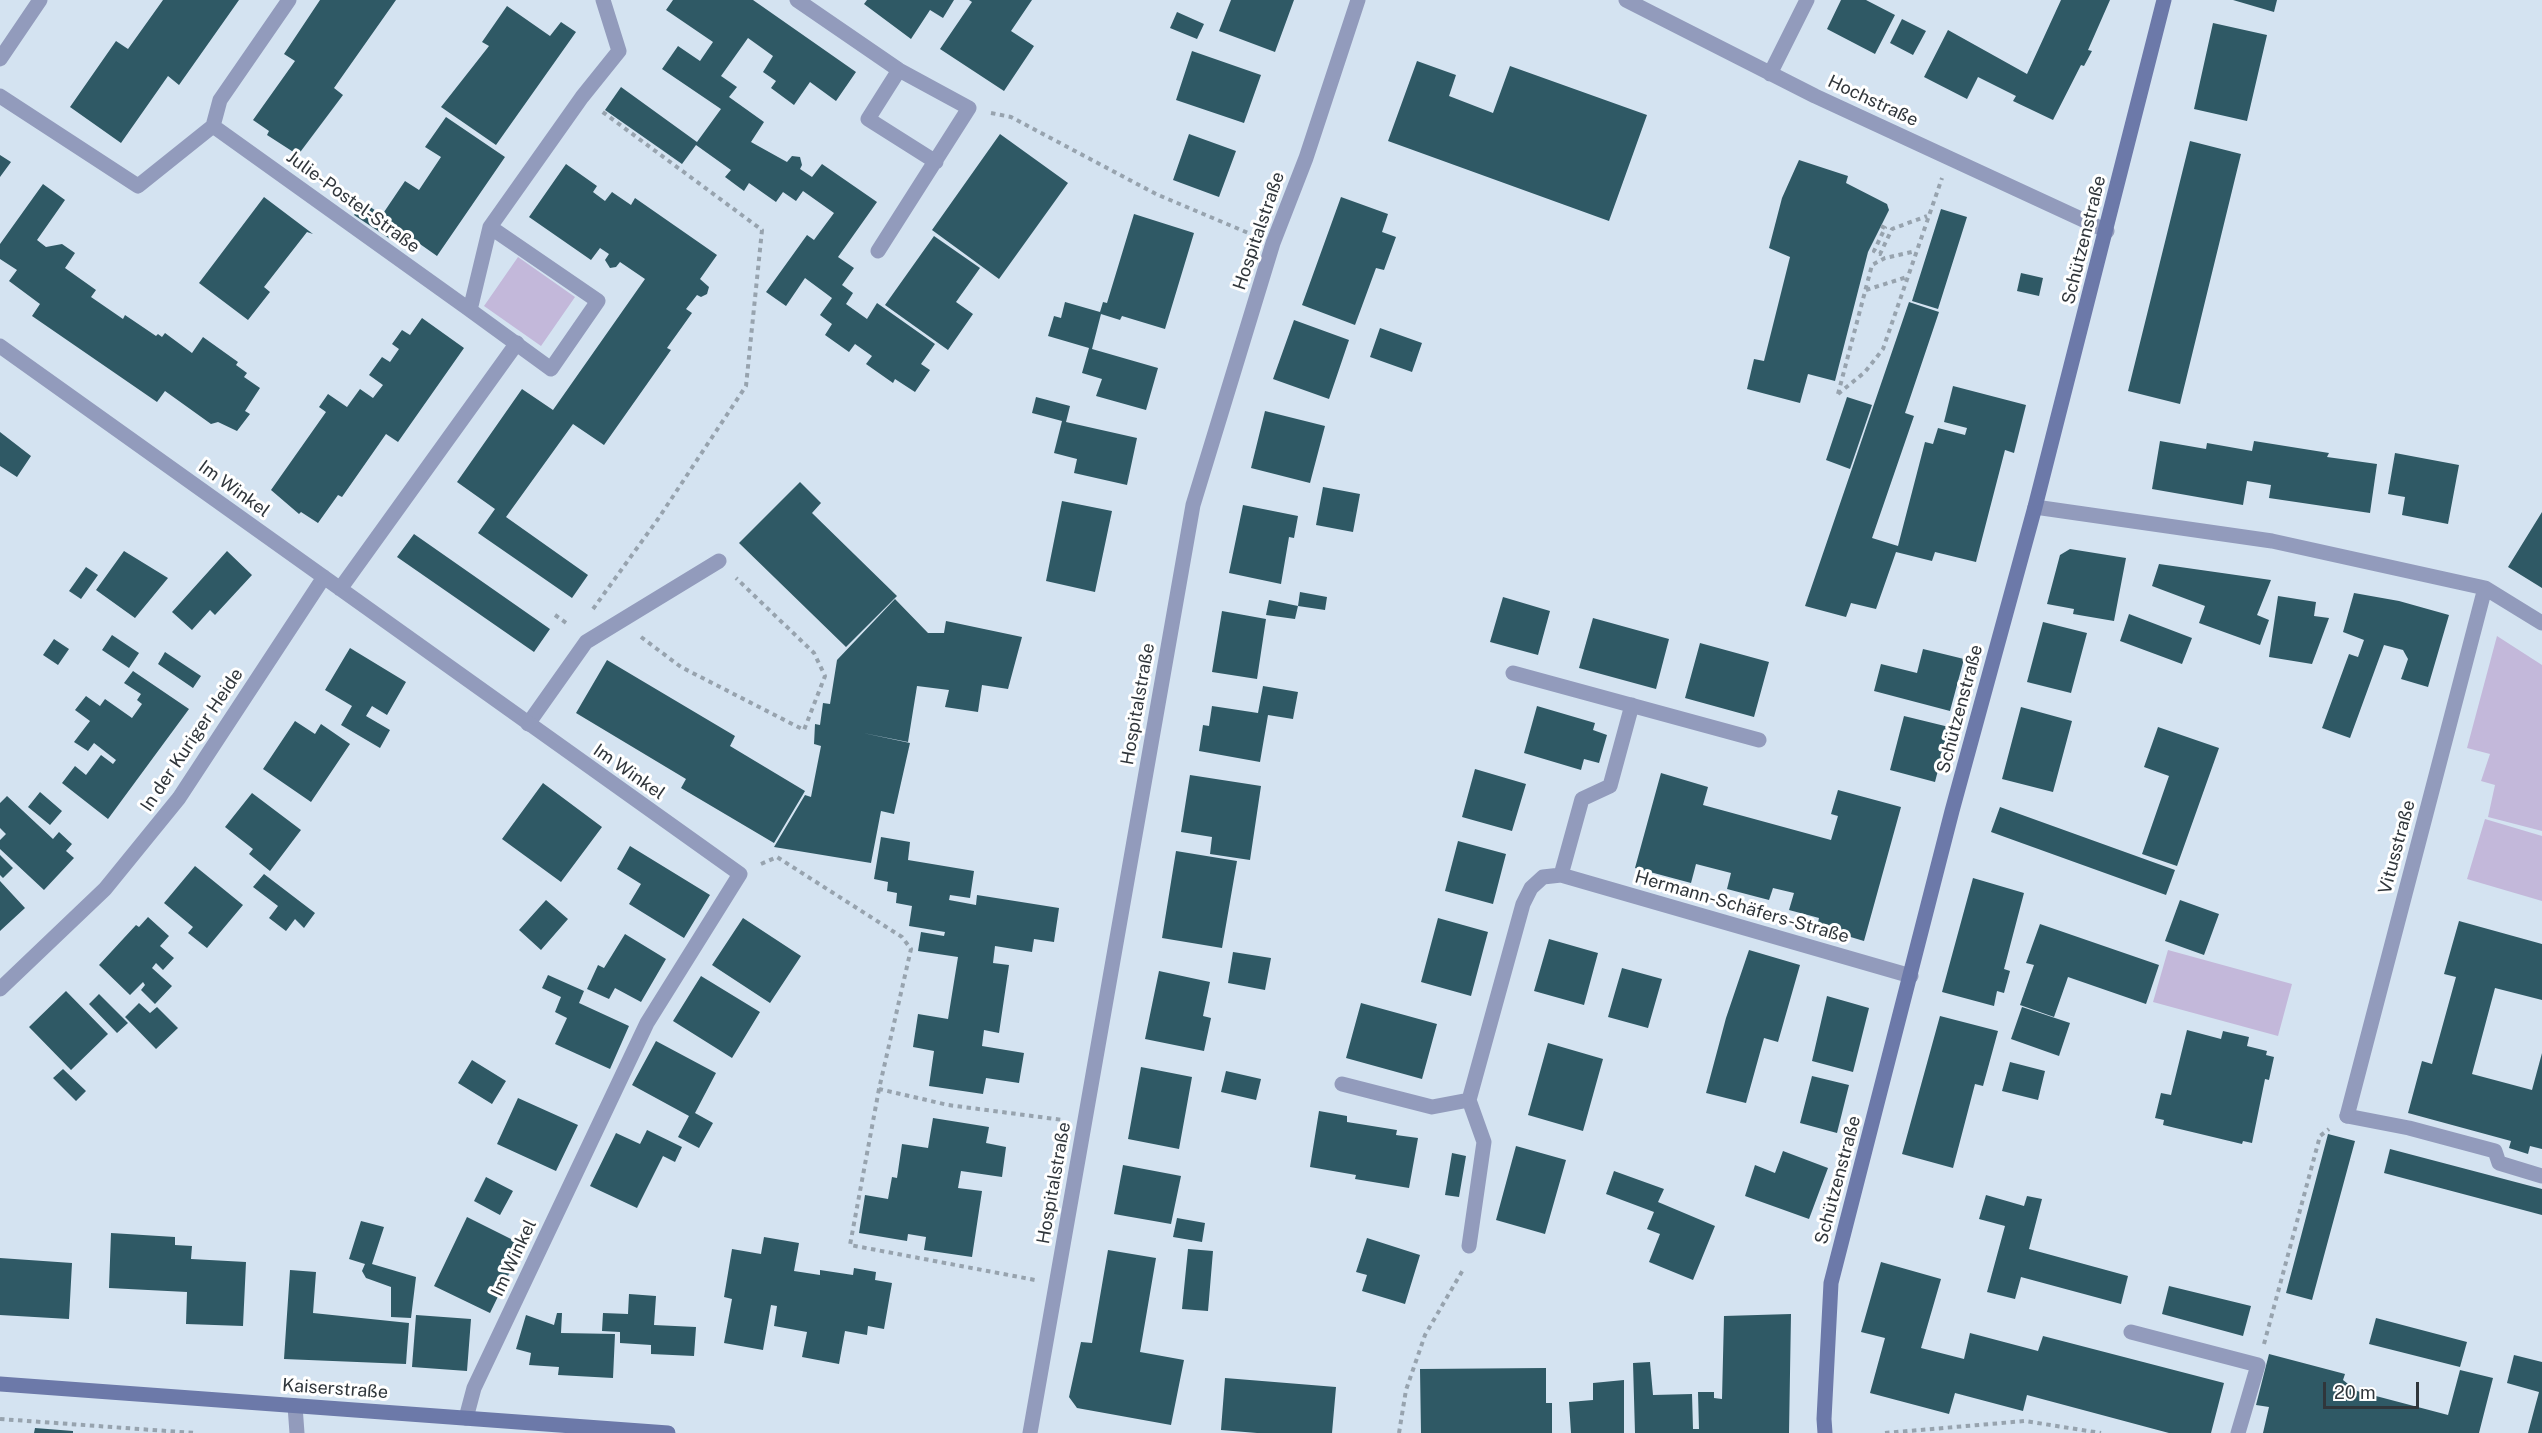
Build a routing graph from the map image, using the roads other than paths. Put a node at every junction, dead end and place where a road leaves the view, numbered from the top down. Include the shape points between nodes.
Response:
1 (40, 0) edge
2 (289, 0) edge
3 (603, 0) edge
4 (797, 0) edge
5 (1358, 0) edge
6 (1626, 0) edge
7 (1807, 0) edge
8 (2164, 0) edge
9 (0, 59) edge
10 (899, 70) junction
11 (1770, 74) junction
12 (0, 96) edge
13 (213, 126) junction
14 (936, 162) junction
15 (490, 227) junction
16 (2107, 231) junction
17 (878, 251) dead end
18 (470, 310) junction
19 (518, 343) junction
20 (0, 346) edge
21 (2035, 507) junction
22 (719, 561) road end
23 (324, 577) junction
24 (2485, 588) junction
25 (339, 589) junction
26 (2542, 622) edge
27 (1513, 673) dead end
28 (1632, 705) junction
29 (528, 724) junction
30 (1758, 740) dead end
31 (1561, 875) junction
32 (1911, 976) junction
33 (0, 989) edge
34 (1342, 1084) dead end
35 (1469, 1100) junction
36 (2542, 1176) edge
37 (1469, 1246) dead end
38 (2131, 1332) dead end
39 (0, 1384) edge
40 (295, 1406) junction
41 (466, 1418) junction
42 (297, 1433) edge
43 (668, 1433) edge
44 (1030, 1433) edge
45 (1825, 1433) edge
46 (2238, 1433) edge

1 - 9 street
2 - 13 street via 219,100
3 - 15 street via 619,51
4 - 10 street
5 - 44 street, Hospitalstraße via 1306,158 1273,243 1193,505
6 - 11 street, Hochstraße
7 - 11 street
8 - 16 main road, Schützenstraße
10 - 14 street via 868,119
10 - 14 street via 969,108
11 - 16 street, Hochstraße
12 - 13 street via 138,186
13 - 18 street, Julie-Postel-Straße
14 - 17 street
15 - 18 street
15 - 19 street, Julie-Postel-Straße via 598,301 551,369
16 - 21 main road, Schützenstraße
18 - 19 street, Julie-Postel-Straße
19 - 25 street
20 - 23 street, Im Winkel
21 - 24 street via 2272,541
21 - 32 main road, Schützenstraße
22 - 29 street via 586,642
23 - 25 street, Im Winkel
23 - 33 street, In der Kuriger Heide via 179,798 105,889
24 - 26 street
24 - 36 street, Vitusstraße via 2347,1116 2494,1151 2499,1163
25 - 29 street, Im Winkel
27 - 28 street
28 - 30 street
28 - 31 street via 1610,786 1582,799
29 - 41 street, Im Winkel via 740,874 647,1023 479,1377
31 - 32 street, Hermann-Schäfers-Straße
31 - 35 street via 1544,877 1531,888 1523,904
32 - 45 main road, Schützenstraße via 1831,1283
34 - 35 street via 1432,1107
35 - 37 street via 1484,1142
38 - 46 street via 2258,1365
39 - 40 main road, Kaiserstraße
40 - 41 main road, Kaiserstraße
40 - 42 street
41 - 43 main road, Kaiserstraße

